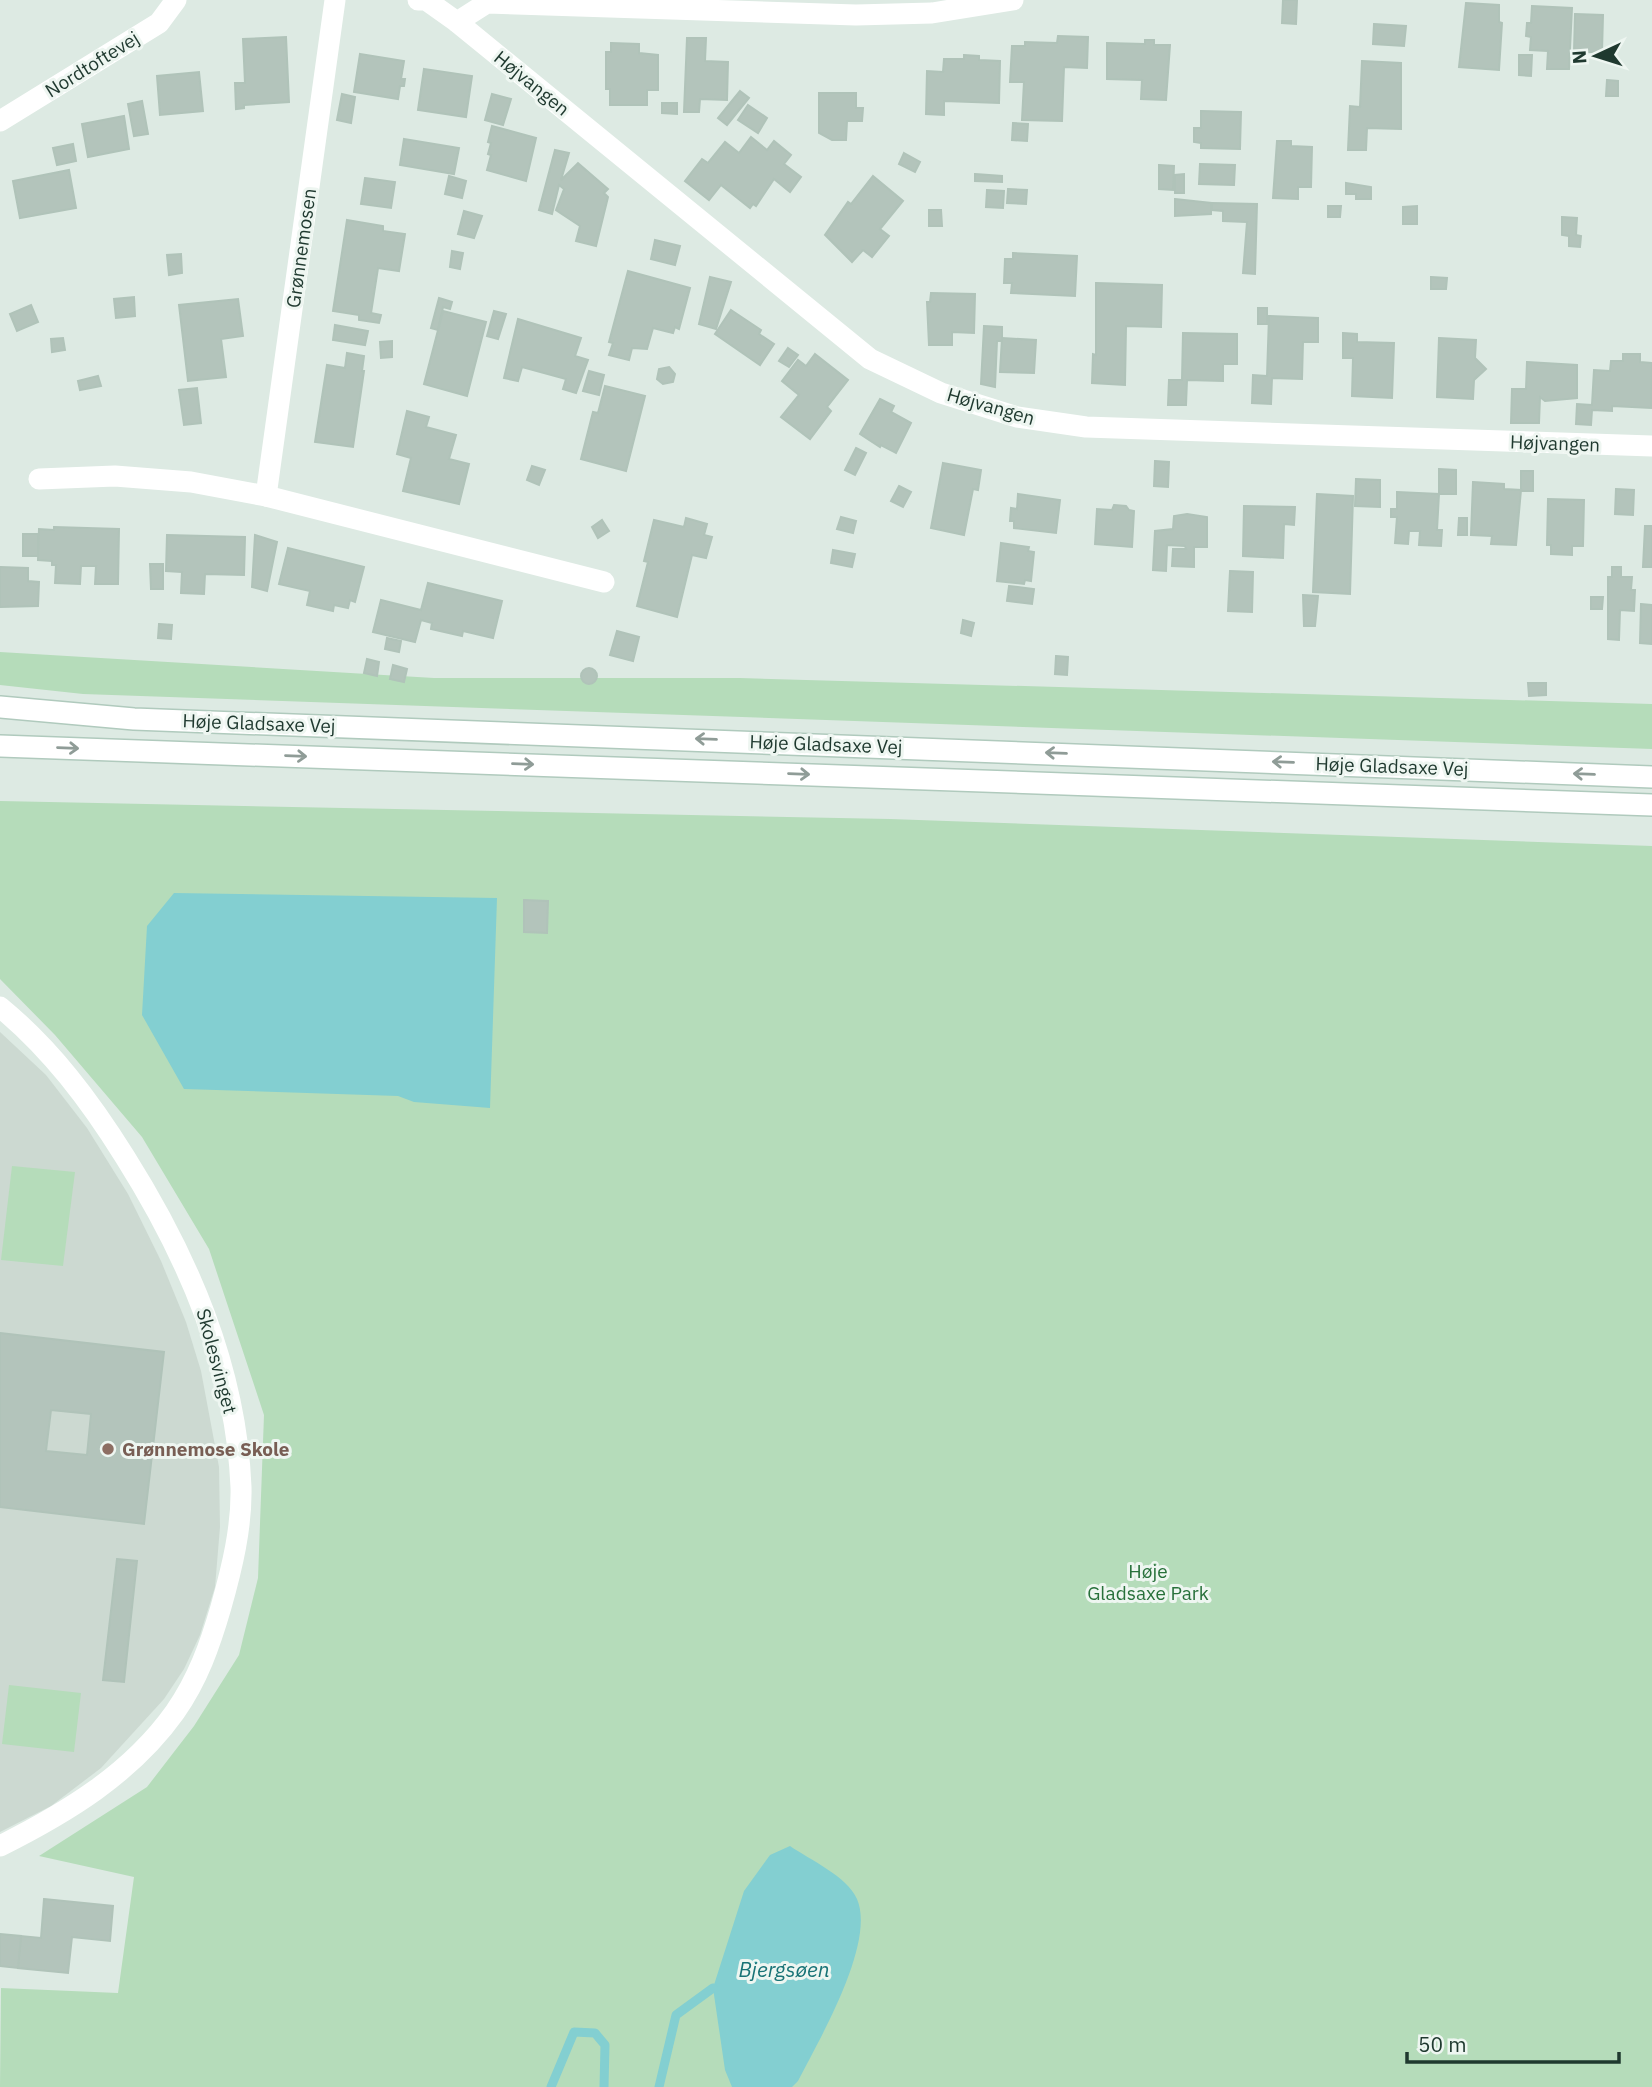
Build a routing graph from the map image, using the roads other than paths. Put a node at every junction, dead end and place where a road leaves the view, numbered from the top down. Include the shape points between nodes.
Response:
1 (176, 0) edge
2 (335, 0) edge
3 (418, 0) edge
4 (1013, 0) edge
5 (457, 22) junction
6 (0, 121) edge
7 (1652, 446) edge
8 (39, 479) dead end
9 (266, 496) junction
10 (604, 582) dead end
11 (0, 707) edge
12 (0, 746) edge
13 (1652, 777) edge
14 (1652, 805) edge
15 (0, 1007) edge
16 (0, 1846) edge

1 - 6 street, Nordtoftevej via 159,23
2 - 9 street, Grønnemosen
3 - 5 street, Højvangen via 426,0
4 - 5 street via 932,13 856,15 487,3
5 - 7 street, Højvangen via 870,359 942,393 1017,417 1086,428
8 - 9 street via 115,476 191,482
9 - 10 street
13 -> 11 street, Høje Gladsaxe Vej via 134,719
12 -> 14 street, Høje Gladsaxe Vej
15 - 16 street, Skolesvinget via 34,1035 98,1114 161,1213 206,1311 233,1410 241,1489 234,1560 206,1660 174,1713 119,1773 57,1818

